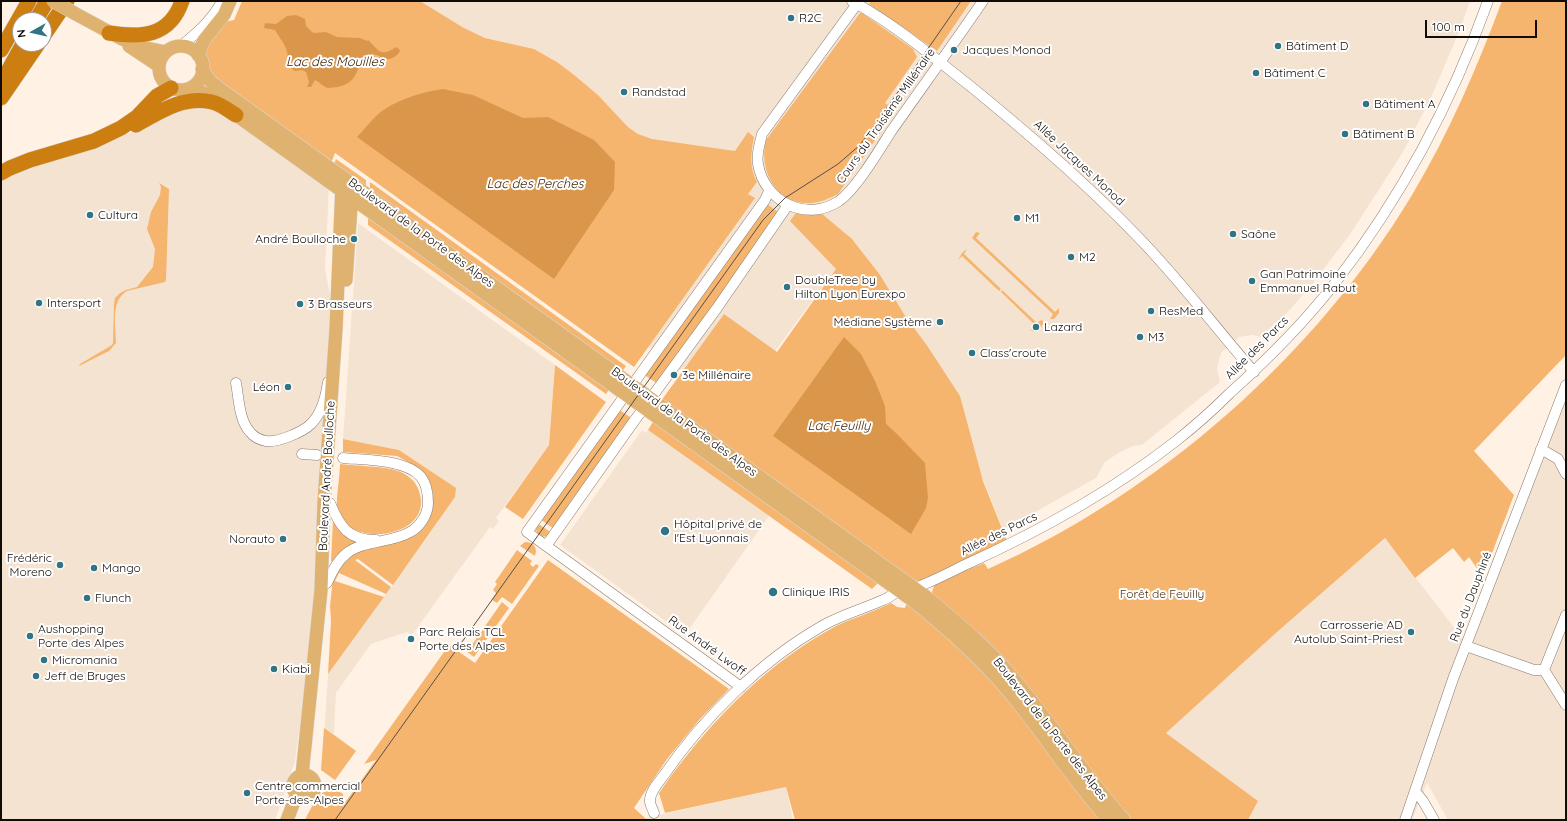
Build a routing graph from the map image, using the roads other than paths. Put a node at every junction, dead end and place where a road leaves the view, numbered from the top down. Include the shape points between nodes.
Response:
1 (29, 1) edge
2 (47, 1) edge
3 (53, 1) edge
4 (182, 1) edge
5 (222, 1) edge
6 (230, 1) edge
7 (983, 1) edge
8 (1488, 1) edge
9 (856, 2) edge
10 (71, 7) edge
11 (41, 12) edge
12 (52, 27) edge
13 (109, 33) junction
14 (181, 46) junction
15 (1, 50) edge
16 (19, 52) edge
17 (33, 52) edge
18 (166, 52) junction
19 (198, 55) junction
20 (940, 62) junction
21 (159, 66) junction
22 (202, 70) junction
23 (1, 85) edge
24 (171, 88) junction
25 (190, 88) junction
26 (1, 98) edge
27 (236, 115) junction
28 (94, 141) junction
29 (1, 173) edge
30 (345, 184) junction
31 (769, 191) junction
32 (352, 198) junction
33 (788, 206) junction
34 (336, 329) junction
35 (1254, 372) junction
36 (236, 383) dead end
37 (1566, 385) edge
38 (629, 389) junction
39 (649, 403) junction
40 (1541, 449) junction
41 (302, 454) dead end
42 (317, 455) dead end
43 (343, 458) dead end
44 (1566, 474) edge
45 (330, 503) junction
46 (388, 540) junction
47 (546, 546) junction
48 (327, 583) junction
49 (915, 588) junction
50 (900, 591) junction
51 (1566, 615) edge
52 (1466, 646) junction
53 (1544, 670) junction
54 (741, 687) junction
55 (1566, 705) edge
56 (306, 776) junction
57 (1415, 791) junction
58 (302, 795) junction
59 (654, 812) dead end
60 (287, 820) edge
61 (294, 820) edge
62 (1109, 820) edge
63 (1124, 820) edge
64 (1405, 820) edge
65 (1434, 820) edge

1 - 15 highway
2 - 11 highway
3 - 10 main road, bridge
4 - 13 highway via 170,22 153,33 138,36
5 - 14 street via 216,13 202,29
6 - 19 main road via 224,15 204,40
7 - 20 street, Cours du Troisième Millénaire
8 - 35 street, Allée des Parcs via 1457,80 1403,185 1334,284
9 - 20 street, Allée Jacques Monod
9 - 31 street via 762,134 758,163
10 - 12 highway
10 - 13 main road
13 - 18 main road via 142,47
13 - 21 main road
14 - 18 main road
14 - 19 main road
16 - 23 highway
17 - 26 highway
18 - 21 main road
19 - 22 main road
20 - 33 street, Cours du Troisième Millénaire via 846,195 829,206 815,209
20 - 35 street, Allée Jacques Monod via 1020,126 1137,236
21 - 24 main road via 162,79
22 - 25 main road via 199,80
22 - 30 main road, Boulevard de la Porte des Alpes via 220,89
24 - 25 main road
24 - 28 highway via 157,96 121,128
25 - 27 main road, Boulevard de la Porte des Alpes via 201,90
27 - 28 highway via 212,102 192,100 172,105 119,134
27 - 30 main road, Boulevard de la Porte des Alpes
28 - 29 highway via 30,160
30 - 32 main road, Boulevard André Boulloche
30 - 34 main road, Boulevard André Boulloche
30 - 38 main road, Boulevard de la Porte des Alpes
31 - 33 street
31 - 38 street
32 - 38 main road, Boulevard de la Porte des Alpes
32 - 45 main road, Boulevard André Boulloche
33 - 39 street
34 - 36 street via 327,390 320,409 311,424 295,434 274,441 259,440 243,421
34 - 56 main road, Boulevard André Boulloche
35 - 49 street, Allée des Parcs via 1176,441 1092,498 1012,543
37 - 40 street, Rue du Dauphiné
38 - 39 main road, Boulevard de la Porte des Alpes
38 - 47 street, Rue André Lwoff via 527,532
39 - 47 street
39 - 49 main road, Boulevard de la Porte des Alpes
39 - 50 main road, Boulevard de la Porte des Alpes
40 - 44 street via 1558,459
40 - 52 street, Rue du Dauphiné
41 - 42 street
43 - 46 street via 408,467 421,477 427,492 428,506 424,518 411,532
45 - 46 street via 338,522 349,533 364,539
45 - 48 main road, Boulevard André Boulloche
46 - 48 street via 347,553 337,563
47 - 54 street, Rue André Lwoff
48 - 56 main road, Boulevard André Boulloche via 319,683 311,755
49 - 50 street, Allée des Parcs
49 - 63 main road, Boulevard de la Porte des Alpes via 975,638 1013,678 1100,794
50 - 54 street via 823,625 787,648
50 - 62 main road, Boulevard de la Porte des Alpes via 939,621 991,670 1092,802
51 - 53 street
52 - 53 street via 1534,670
52 - 57 street, Rue du Dauphiné
53 - 55 street
54 - 59 street, Rue André Lwoff via 700,728 672,763 651,794 650,803
56 - 58 main road, Boulevard André Boulloche via 295,778 293,783 293,788
56 - 58 main road, Boulevard André Boulloche via 314,781 315,788 313,793
57 - 64 street, Rue du Dauphiné
57 - 65 street
58 - 60 main road, Boulevard André Boulloche
58 - 61 main road, Boulevard André Boulloche

